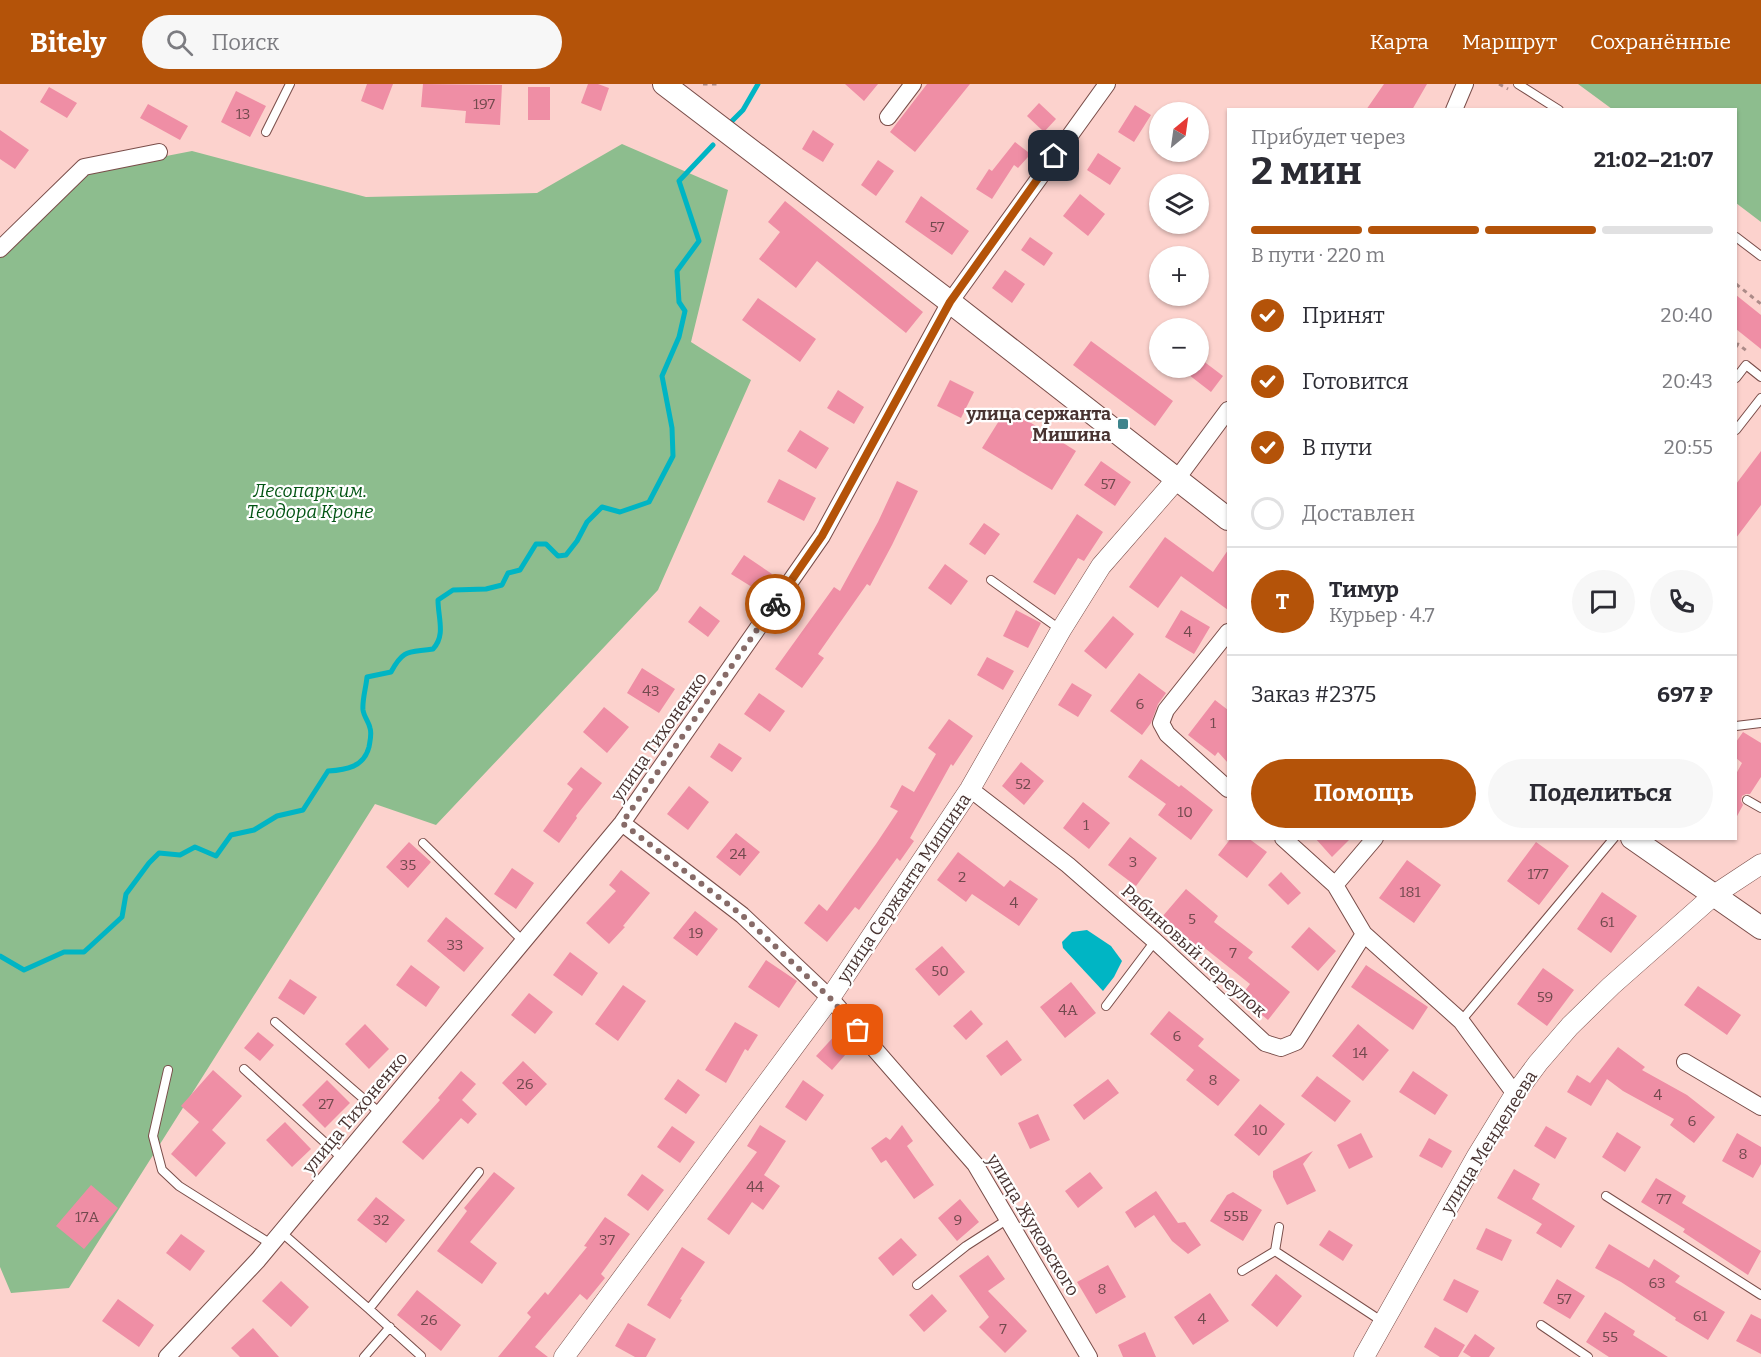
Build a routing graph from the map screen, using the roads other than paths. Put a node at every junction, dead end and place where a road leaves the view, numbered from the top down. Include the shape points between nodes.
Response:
1 (290, 84) edge
2 (664, 84) edge
3 (913, 84) edge
4 (1107, 84) edge
5 (1465, 84) edge
6 (1518, 84) edge
7 (1455, 108) edge
8 (1555, 108) edge
9 (888, 117) dead end
10 (266, 132) dead end
11 (159, 152) dead end
12 (1737, 238) edge
13 (0, 249) edge
14 (1761, 256) edge
15 (950, 302) junction
16 (1737, 377) edge
17 (1761, 377) edge
18 (1761, 398) edge
19 (1227, 411) edge
20 (1737, 429) edge
21 (1176, 480) junction
22 (1227, 518) edge
23 (991, 580) dead end
24 (1061, 630) junction
25 (1227, 633) edge
26 (1761, 723) edge
27 (1737, 726) edge
28 (1227, 788) edge
29 (970, 789) junction
30 (1747, 800) dead end
31 (1761, 808) edge
32 (622, 823) junction
33 (1285, 840) edge
34 (1373, 840) edge
35 (1612, 840) edge
36 (1635, 840) edge
37 (423, 843) dead end
38 (1761, 864) edge
39 (1335, 885) junction
40 (1714, 895) junction
41 (1753, 923) edge
42 (1364, 934) junction
43 (523, 941) junction
44 (1155, 941) junction
45 (830, 998) junction
46 (1106, 1006) dead end
47 (1461, 1021) junction
48 (275, 1022) dead end
49 (1685, 1062) dead end
50 (168, 1070) dead end
51 (244, 1070) dead end
52 (1515, 1095) junction
53 (1761, 1107) edge
54 (380, 1113) junction
55 (342, 1158) junction
56 (479, 1172) dead end
57 (1606, 1196) dead end
58 (1008, 1219) junction
59 (1279, 1227) dead end
60 (276, 1238) junction
61 (1275, 1251) junction
62 (1242, 1271) dead end
63 (917, 1286) dead end
64 (1761, 1295) edge
65 (369, 1309) junction
66 (1384, 1322) junction
67 (1541, 1325) dead end
68 (390, 1328) junction
69 (421, 1356) edge
70 (167, 1357) edge
71 (364, 1357) edge
72 (564, 1357) edge
73 (1089, 1357) edge
74 (1364, 1357) edge
75 (1588, 1357) edge

1 - 10 lane
2 - 15 main road
3 - 9 street
4 - 15 street, улица Тихоненко
5 - 7 street
6 - 8 lane
11 - 13 street via 84,167
12 - 14 lane
15 - 21 main road
15 - 32 street, улица Тихоненко via 822,536
16 - 17 lane via 1746,365
18 - 20 lane
19 - 21 street, улица Сержанта Мишина
21 - 22 main road
21 - 24 street, улица Сержанта Мишина via 1101,566
23 - 24 lane
24 - 29 street, улица Сержанта Мишина
25 - 28 street via 1166,710 1161,723 1167,734
26 - 27 lane
29 - 44 street, Рябиновый переулок via 1068,865
29 - 45 street, улица Сержанта Мишина
30 - 31 lane
32 - 43 street, улица Тихоненко
32 - 45 street, улица Жуковского via 742,915
33 - 39 street
34 - 39 street
35 - 47 lane
36 - 40 main road
37 - 43 lane
38 - 40 street, улица Менделеева
39 - 42 street
40 - 41 main road
40 - 52 street, улица Менделеева via 1570,1026
42 - 44 street, Рябиновый переулок via 1296,1042 1281,1048 1265,1043
42 - 47 street
43 - 54 street, улица Тихоненко
44 - 46 lane
45 - 58 street, улица Жуковского via 975,1164
45 - 72 street, улица Сержанта Мишина
47 - 52 street
48 - 54 lane
49 - 53 street
50 - 60 lane via 153,1136 162,1170 179,1186
51 - 55 lane
52 - 66 street, улица Менделеева
54 - 55 street, улица Тихоненко
55 - 60 street, улица Тихоненко
56 - 65 lane
57 - 64 lane
58 - 63 lane via 966,1246
58 - 73 street, улица Жуковского
59 - 61 lane
60 - 65 lane
60 - 70 street, улица Тихоненко
61 - 62 lane
61 - 66 lane
65 - 68 lane
66 - 74 street, улица Менделеева
67 - 75 lane
68 - 69 lane
68 - 71 lane

